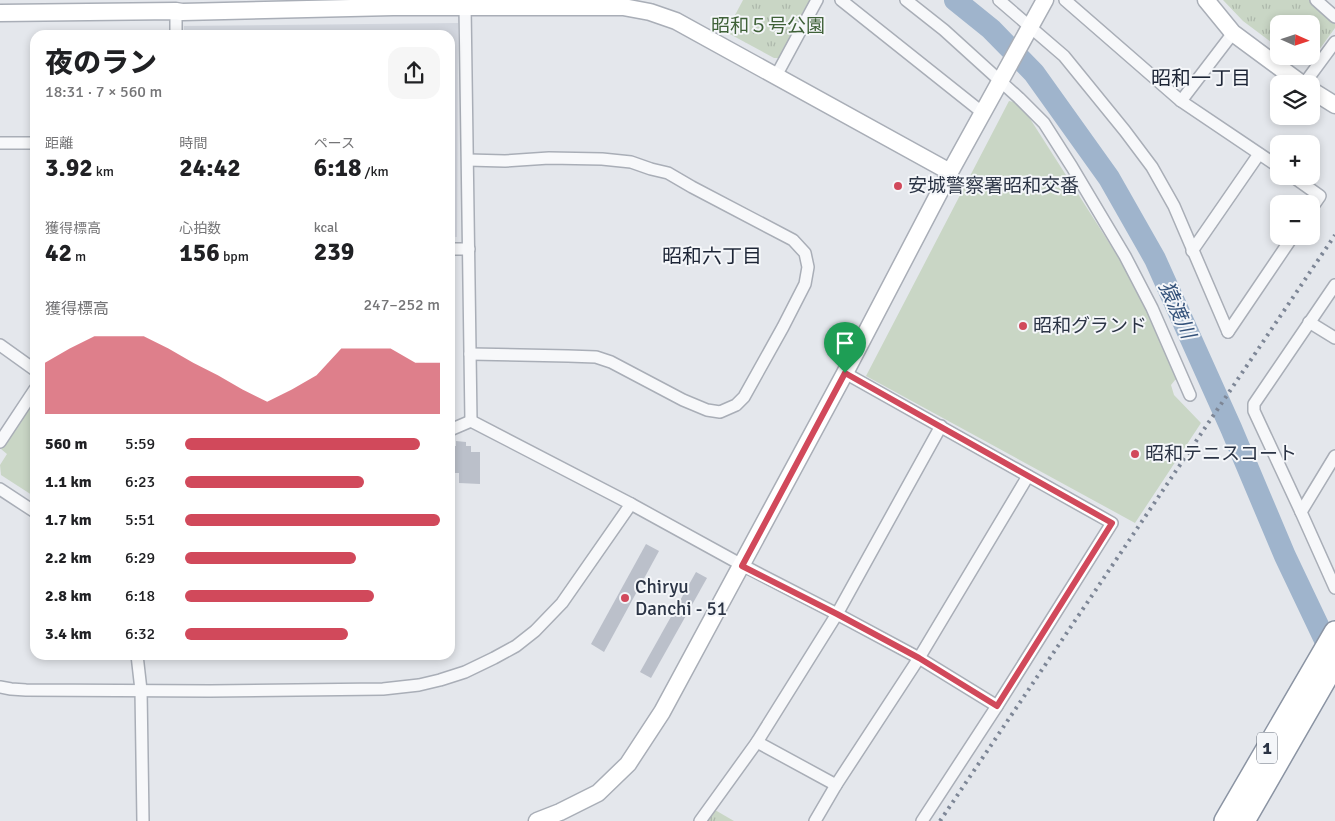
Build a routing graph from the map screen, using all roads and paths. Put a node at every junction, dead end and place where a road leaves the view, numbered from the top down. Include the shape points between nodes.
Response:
1 (817, 0) edge
2 (841, 0) edge
3 (906, 0) edge
4 (998, 0) edge
5 (1045, 0) edge
6 (1065, 0) edge
7 (1206, 0) edge
8 (1316, 0) edge
9 (393, 3) edge
10 (623, 4) edge
11 (54, 6) edge
12 (465, 6) junction
13 (176, 11) junction
14 (0, 12) edge
15 (1335, 17) edge
16 (1029, 29) junction
17 (176, 30) edge
18 (1233, 33) junction
19 (1335, 42) edge
20 (1291, 75) edge
21 (1310, 75) edge
22 (776, 76) junction
23 (1002, 79) junction
24 (1320, 95) edge
25 (1181, 101) junction
26 (1335, 104) edge
27 (983, 114) junction
28 (0, 143) edge
29 (30, 143) edge
30 (1260, 154) junction
31 (468, 160) junction
32 (1270, 161) edge
33 (950, 172) junction
34 (1305, 185) edge
35 (1319, 195) edge
36 (1287, 245) edge
37 (455, 249) edge
38 (469, 249) junction
39 (1192, 251) junction
40 (1335, 285) edge
41 (1309, 322) junction
42 (1335, 338) edge
43 (0, 345) edge
44 (470, 354) junction
45 (30, 366) edge
46 (845, 373) junction
47 (1190, 395) dead end
48 (30, 397) edge
49 (471, 421) junction
50 (941, 426) junction
51 (455, 428) edge
52 (0, 442) edge
53 (1335, 456) edge
54 (1028, 476) junction
55 (0, 489) edge
56 (631, 504) junction
57 (30, 509) edge
58 (1301, 512) junction
59 (742, 566) junction
60 (1335, 588) edge
61 (837, 614) junction
62 (1335, 632) edge
63 (919, 658) junction
64 (138, 660) edge
65 (1335, 663) edge
66 (1315, 682) junction
67 (0, 687) edge
68 (141, 690) junction
69 (997, 706) junction
70 (757, 742) junction
71 (836, 785) junction
72 (560, 817) edge
73 (143, 821) edge
74 (537, 821) edge
75 (700, 821) edge
76 (815, 821) edge
77 (922, 821) edge
78 (1224, 821) edge
79 (1244, 821) edge

1 - 22 street
2 - 27 street
3 - 23 street
4 - 16 street
5 - 16 street
6 - 25 street
7 - 18 street
8 - 15 street
9 - 12 street
9 - 13 street
10 - 12 street
10 - 22 street via 676,21
11 - 13 street
11 - 14 street
12 - 31 street
13 - 17 street
16 - 23 street
16 - 39 street via 1064,56 1152,167 1174,206
18 - 20 street
18 - 25 street
19 - 21 street
22 - 33 street
23 - 27 street
23 - 47 street via 1044,123 1087,191 1152,308
24 - 26 street
25 - 30 street
27 - 33 street
28 - 29 street
30 - 32 street
30 - 39 street
31 - 38 street
31 - 44 street via 602,159 631,162 668,173 793,240 805,253 808,267 805,284 744,397 736,405 720,412 675,396 612,362 596,357
33 - 46 street
34 - 35 street
36 - 39 street via 1228,332
37 - 38 street
38 - 44 street
40 - 41 street
41 - 42 street
41 - 58 street via 1254,404 1254,411
43 - 45 street
44 - 49 street
46 - 50 street
46 - 59 street
48 - 52 street
49 - 51 street
49 - 56 street
50 - 54 street
50 - 61 street
53 - 58 street
54 - 63 street
54 - 69 street via 1112,523
55 - 57 street
56 - 59 street
56 - 68 street via 562,603 535,631 516,646 465,672 419,685 383,689
58 - 60 street
59 - 61 street
59 - 72 street via 662,712 628,764 598,793
61 - 63 street
61 - 70 street
62 - 66 highway, 1
63 - 69 street
63 - 71 street
64 - 68 street
65 - 66 highway, 1
66 - 78 highway, 1
66 - 79 highway, 1
67 - 68 street
68 - 73 street
69 - 77 street
70 - 71 street
70 - 75 street
71 - 76 street
72 - 74 street

